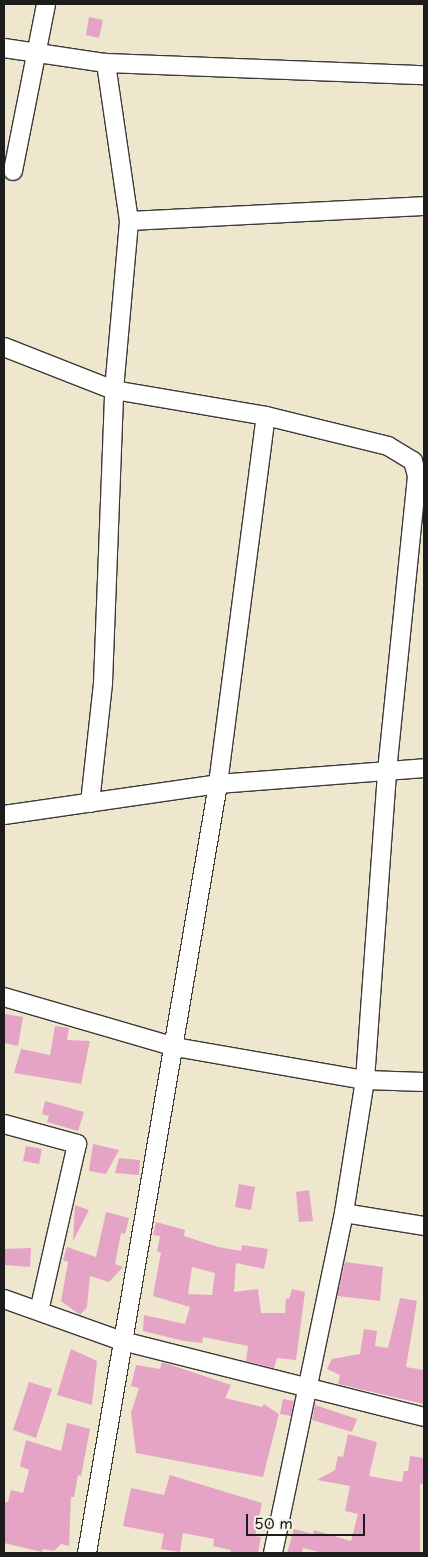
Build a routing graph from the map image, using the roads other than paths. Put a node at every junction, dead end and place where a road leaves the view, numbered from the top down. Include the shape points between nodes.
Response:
1 (46, 4) edge
2 (4, 48) edge
3 (36, 55) junction
4 (106, 63) junction
5 (424, 75) edge
6 (13, 171) dead end
7 (424, 206) edge
8 (129, 221) junction
9 (4, 347) edge
10 (114, 390) junction
11 (266, 416) junction
12 (424, 768) edge
13 (387, 773) junction
14 (218, 784) junction
15 (90, 803) junction
16 (4, 815) edge
17 (4, 997) edge
18 (175, 1047) junction
19 (365, 1080) junction
20 (424, 1082) edge
21 (4, 1124) edge
22 (344, 1213) junction
23 (424, 1226) edge
24 (4, 1299) edge
25 (39, 1311) junction
26 (122, 1341) junction
27 (309, 1388) junction
28 (424, 1417) edge
29 (87, 1553) edge
30 (273, 1553) edge

1 - 3 street
2 - 3 street
3 - 4 street
3 - 6 street
4 - 5 street
4 - 8 street
7 - 8 street
8 - 10 street
9 - 10 street
10 - 11 street
10 - 15 street via 103,683
11 - 13 street via 388,446 413,461 417,476
11 - 14 street
12 - 13 street
13 - 14 street
13 - 19 street
14 - 15 street
14 - 18 street
15 - 16 street
17 - 18 street
18 - 19 street
18 - 26 street
19 - 20 street
19 - 22 street
21 - 25 street via 77,1144
22 - 23 street
22 - 27 street
24 - 25 street
25 - 26 street
26 - 27 street
26 - 29 street
27 - 28 street
27 - 30 street

